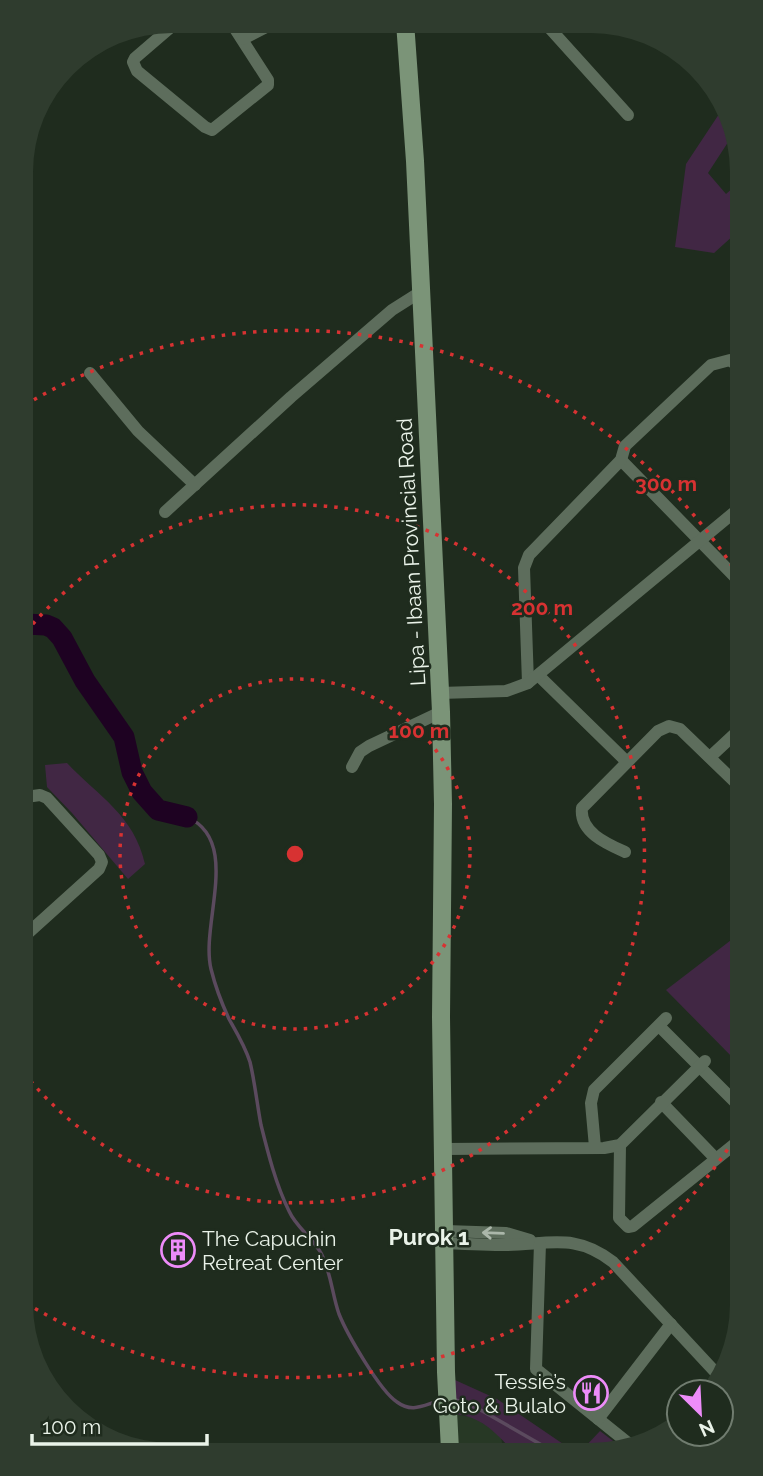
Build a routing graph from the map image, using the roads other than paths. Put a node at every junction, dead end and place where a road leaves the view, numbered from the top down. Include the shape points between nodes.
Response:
1 (406, 33) edge
2 (554, 33) edge
3 (163, 34) edge
4 (239, 34) edge
5 (254, 34) edge
6 (243, 40) junction
7 (628, 115) dead end
8 (422, 291) junction
9 (730, 361) edge
10 (90, 373) dead end
11 (621, 460) junction
12 (195, 485) junction
13 (165, 512) dead end
14 (730, 516) edge
15 (700, 542) junction
16 (730, 572) edge
17 (533, 679) junction
18 (440, 693) junction
19 (441, 712) junction
20 (730, 740) edge
21 (710, 757) junction
22 (626, 761) junction
23 (352, 766) dead end
24 (729, 776) edge
25 (33, 796) edge
26 (625, 852) dead end
27 (33, 929) edge
28 (703, 1064) junction
29 (729, 1094) edge
30 (661, 1102) junction
31 (620, 1144) junction
32 (595, 1147) junction
33 (729, 1148) edge
34 (444, 1149) junction
35 (716, 1159) junction
36 (446, 1237) junction
37 (540, 1243) junction
38 (671, 1324) junction
39 (712, 1370) edge
40 (598, 1419) junction
41 (623, 1439) edge
42 (449, 1443) edge

1 - 8 main road, Lipa - Ibaan Provincial Road
2 - 7 street
3 - 6 street via 135,58 134,66 212,130 268,85
4 - 6 street
5 - 6 street
8 - 12 street via 391,310
8 - 18 main road, Lipa - Ibaan Provincial Road
9 - 11 street via 711,365 625,446
10 - 12 street via 138,431
11 - 15 street
11 - 17 street via 527,559
12 - 13 street
14 - 15 street
15 - 16 street
15 - 17 street
17 - 18 street via 506,691
17 - 22 street
18 - 19 main road, Lipa - Ibaan Provincial Road
19 - 23 street via 369,746
19 - 34 main road, Lipa - Ibaan Provincial Road
20 - 21 street
21 - 22 street via 685,732 669,726
21 - 24 street
22 - 26 street via 585,803 581,813 597,838
25 - 27 street via 47,798 103,862
28 - 29 street
28 - 30 street
28 - 32 street via 662,1022 594,1090
30 - 31 street
30 - 35 street
31 - 32 street
31 - 35 street via 619,1218 628,1227
32 - 34 street
33 - 35 street
34 - 36 main road, Lipa - Ibaan Provincial Road
36 - 37 street via 506,1233
36 - 42 main road, Lipa - Ibaan Provincial Road
37 - 38 street via 570,1241 599,1251
37 - 40 street via 536,1369
38 - 39 street
38 - 40 street
40 - 41 street

